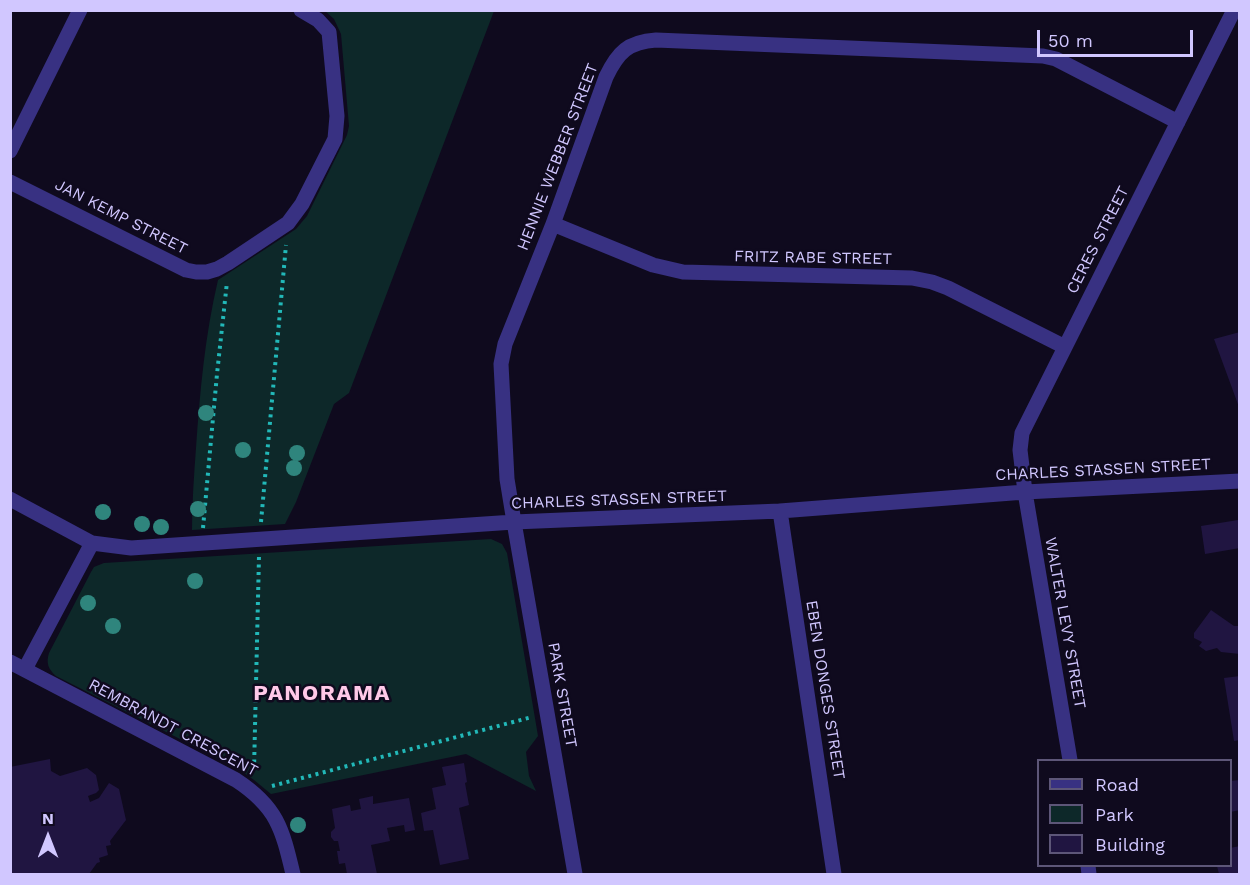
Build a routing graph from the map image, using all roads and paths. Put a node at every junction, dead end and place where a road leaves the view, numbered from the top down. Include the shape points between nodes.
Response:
1 (80, 10) edge
2 (301, 10) edge
3 (1234, 10) edge
4 (1178, 122) junction
5 (10, 152) edge
6 (10, 182) edge
7 (288, 224) junction
8 (553, 224) junction
9 (228, 263) junction
10 (1065, 347) junction
11 (1239, 480) edge
12 (1025, 492) junction
13 (10, 499) edge
14 (780, 511) junction
15 (514, 522) junction
16 (259, 540) junction
17 (92, 543) junction
18 (201, 543) junction
19 (10, 662) edge
20 (25, 669) junction
21 (547, 713) junction
22 (1070, 759) edge
23 (253, 791) junction
24 (293, 874) edge
25 (575, 874) edge
26 (834, 874) edge

1 - 5 street
2 - 7 street, JAN KEMP STREET via 329,32 337,128 302,204
3 - 4 street, CERES STREET
4 - 8 street, HENNIE WEBBER STREET via 1043,56 643,41 630,46 612,65
4 - 10 street, CERES STREET
6 - 9 street, JAN KEMP STREET via 186,270 207,272
7 - 9 street, JAN KEMP STREET
7 - 16 path
8 - 10 street, FRITZ RABE STREET via 653,265 683,272 912,278 932,282
8 - 15 street, HENNIE WEBBER STREET via 505,344 501,364 507,479
9 - 18 path
10 - 12 street, CERES STREET via 1022,433
11 - 12 street, CHARLES STASSEN STREET
12 - 14 street, CHARLES STASSEN STREET
12 - 22 street, WALTER LEVY STREET
13 - 17 street, CHARLES STASSEN STREET
14 - 15 street, CHARLES STASSEN STREET
14 - 26 street, EBEN DONGES STREET
15 - 16 street, CHARLES STASSEN STREET
15 - 21 street, PARK STREET
16 - 18 street, CHARLES STASSEN STREET
16 - 23 path
17 - 18 street, CHARLES STASSEN STREET via 131,548
17 - 20 street
19 - 20 street, REMBRANDT CRESCENT
20 - 23 street, REMBRANDT CRESCENT
21 - 23 path
21 - 25 street, PARK STREET
23 - 24 street, REMBRANDT CRESCENT via 276,818

